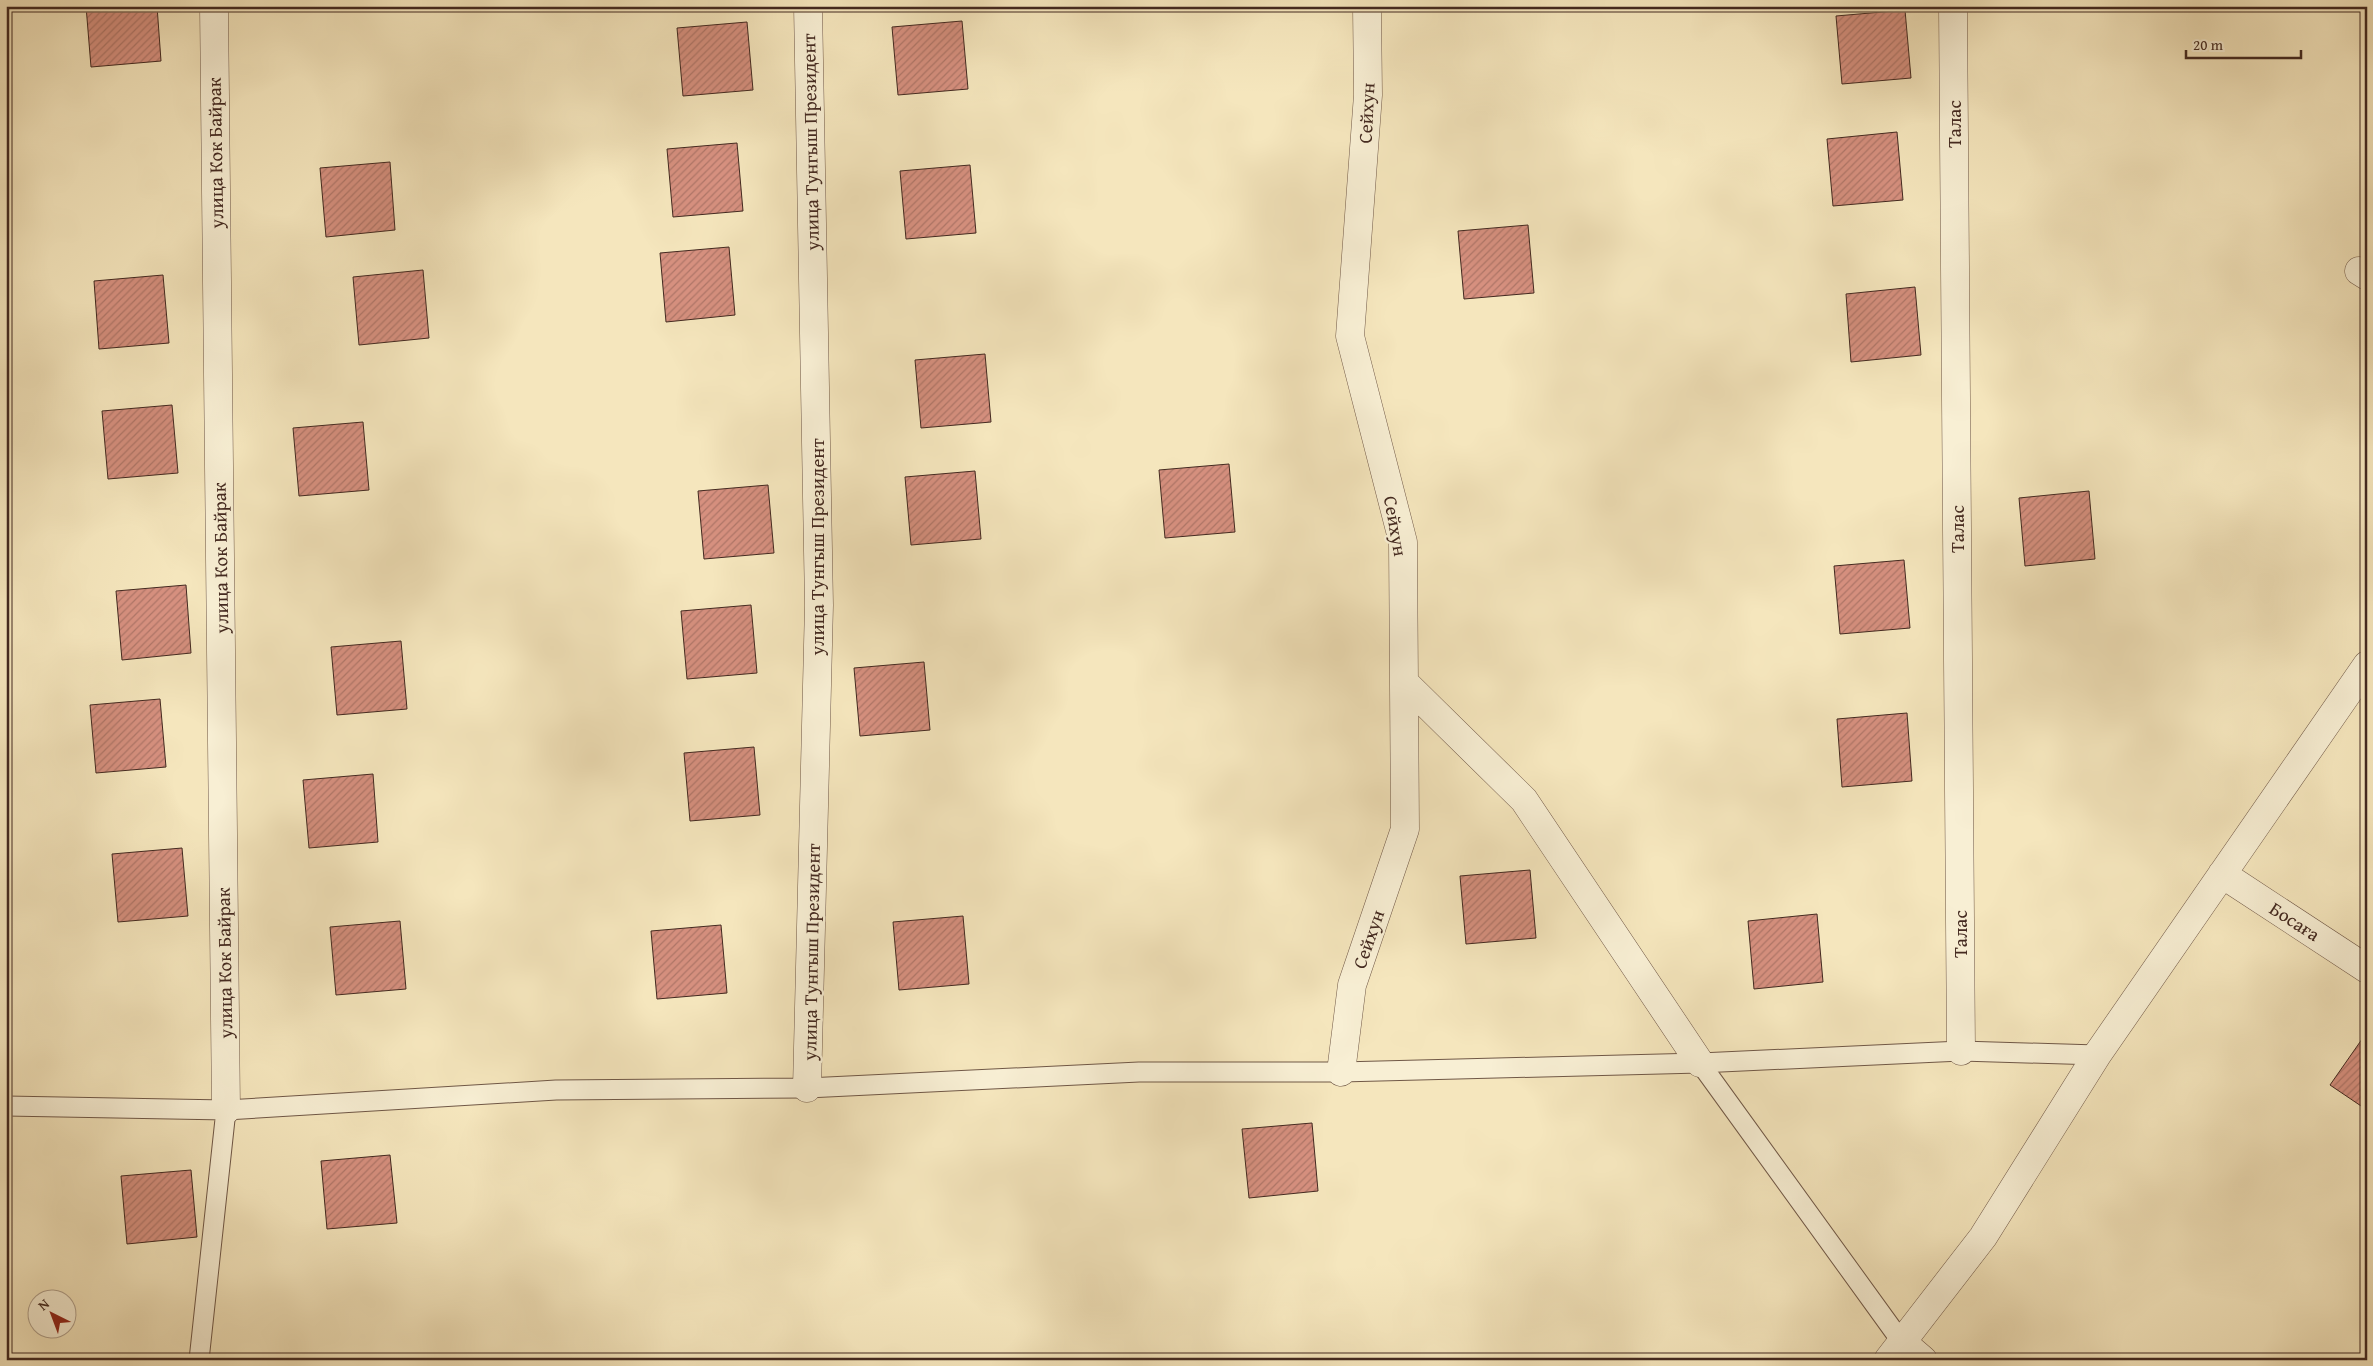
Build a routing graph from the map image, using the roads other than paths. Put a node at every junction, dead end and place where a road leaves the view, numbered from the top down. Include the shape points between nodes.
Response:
1 (214, 6) edge
2 (808, 6) edge
3 (1367, 6) edge
4 (1953, 6) edge
5 (2367, 665) edge
6 (1404, 682) junction
7 (2222, 874) junction
8 (2367, 968) edge
9 (1961, 1051) junction
10 (2097, 1055) junction
11 (1700, 1063) junction
12 (1341, 1072) junction
13 (807, 1088) junction
14 (6, 1106) edge
15 (226, 1110) junction
16 (1894, 1350) edge
17 (198, 1360) edge
18 (1923, 1360) edge

1 - 15 street, улица Кок Байрак
2 - 13 street, улица Тунгыш Президент via 819,605
3 - 6 street, Сейхун via 1368,95 1350,336 1403,542
4 - 9 street, Талас
5 - 7 street
6 - 11 street via 1524,800
6 - 12 street, Сейхун via 1405,829 1352,985
7 - 8 street, Босаға
7 - 10 street
9 - 10 lane
9 - 11 lane
10 - 16 street via 1983,1237
11 - 12 lane
11 - 16 lane
12 - 13 lane via 1139,1072
13 - 15 lane via 556,1090
14 - 15 lane
15 - 17 lane
16 - 18 street

